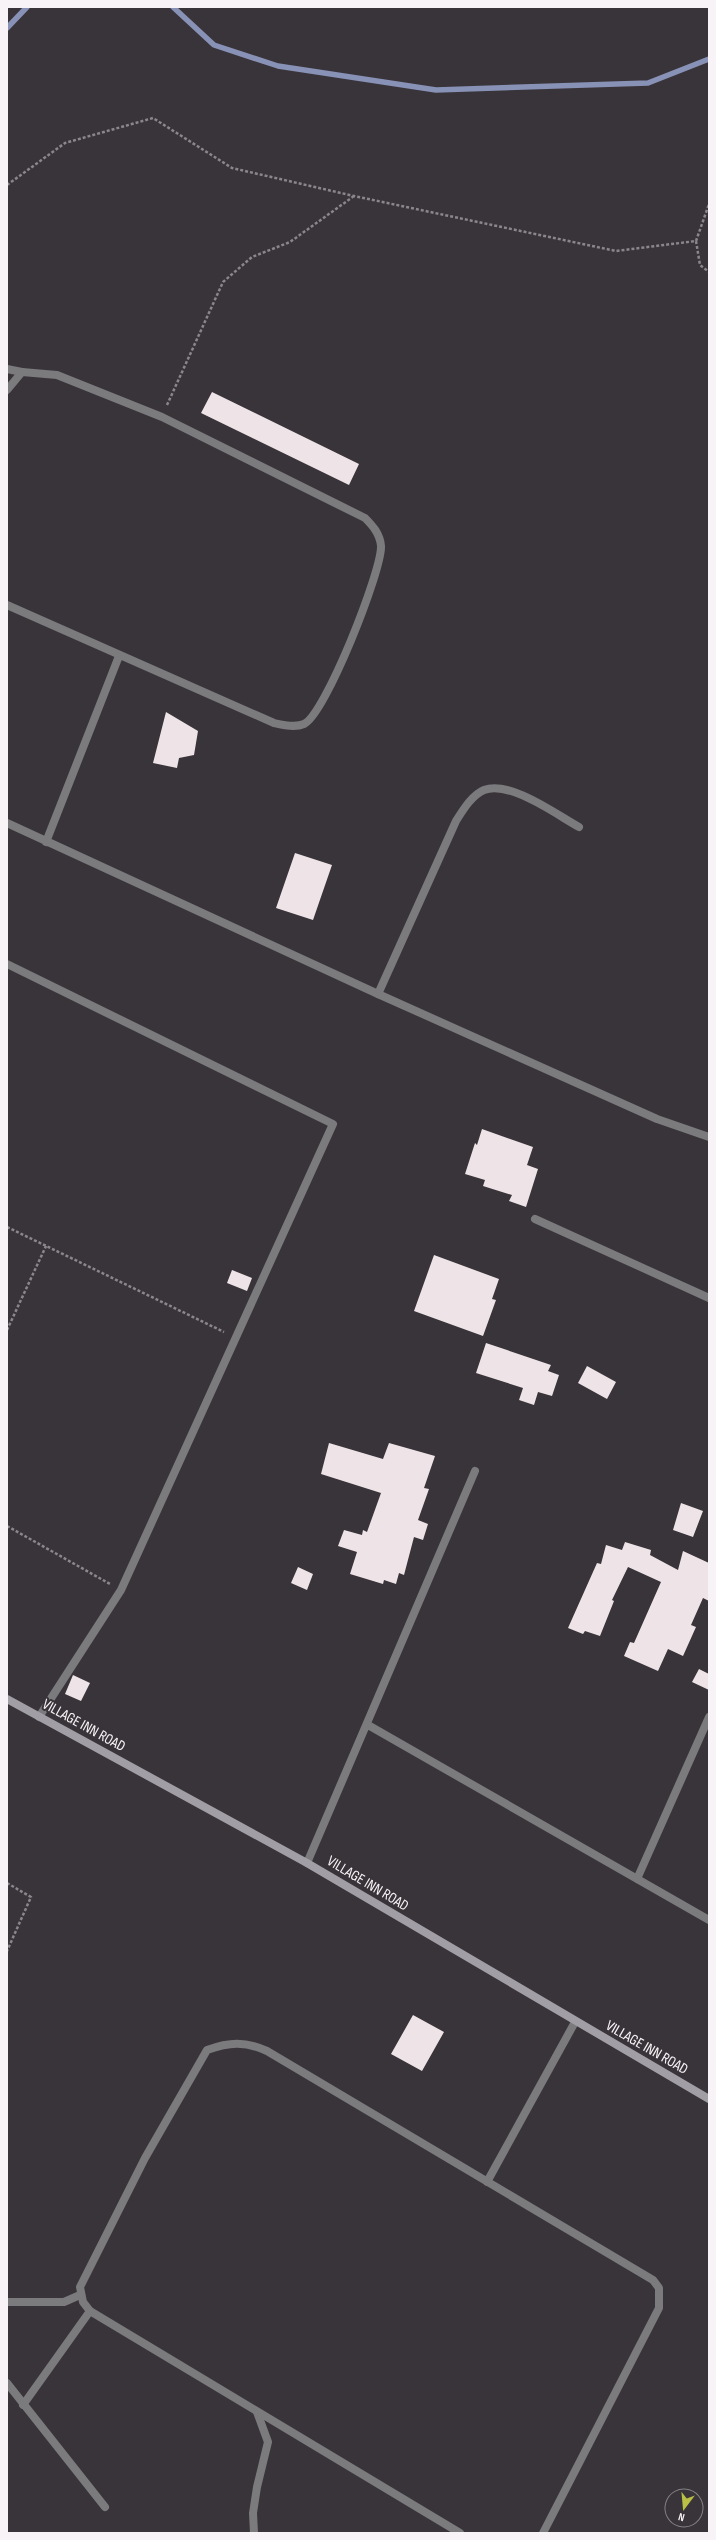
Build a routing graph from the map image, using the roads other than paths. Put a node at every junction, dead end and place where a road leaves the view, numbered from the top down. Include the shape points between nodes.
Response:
1 (7, 370) edge
2 (22, 372) junction
3 (7, 390) edge
4 (7, 604) edge
5 (119, 656) junction
6 (7, 823) edge
7 (579, 827) dead end
8 (46, 842) junction
9 (7, 964) edge
10 (378, 994) junction
11 (709, 1137) edge
12 (535, 1219) dead end
13 (709, 1298) edge
14 (475, 1472) dead end
15 (7, 1699) edge
16 (39, 1716) junction
17 (709, 1717) edge
18 (368, 1725) junction
19 (307, 1863) junction
20 (637, 1879) junction
21 (709, 1920) edge
22 (575, 2022) junction
23 (709, 2099) edge
24 (487, 2182) junction
25 (80, 2295) junction
26 (7, 2302) edge
27 (90, 2311) junction
28 (7, 2383) edge
29 (23, 2405) junction
30 (257, 2412) junction
31 (105, 2507) dead end
32 (254, 2533) edge
33 (460, 2533) edge
34 (543, 2533) edge

1 - 2 street
2 - 3 street
2 - 5 street via 57,375 162,418 365,518 378,535 381,547 370,591 317,713 304,724 289,726 274,723
4 - 5 street
5 - 8 street
6 - 8 street
7 - 10 street via 535,802 500,788 484,790 474,798 456,821
8 - 10 street
9 - 16 street via 333,1124 121,1590
10 - 11 street via 657,1119
12 - 13 street
14 - 18 street
15 - 16 street, VILLAGE INN ROAD
16 - 19 street, VILLAGE INN ROAD
17 - 20 street
18 - 19 street
18 - 20 street
19 - 22 street, VILLAGE INN ROAD
20 - 21 street
22 - 23 street, VILLAGE INN ROAD
22 - 24 street
24 - 25 street via 266,2051 251,2044 222,2044 207,2050 145,2158 80,2288
24 - 34 street via 654,2280 659,2288 659,2308
25 - 26 street via 64,2302
25 - 27 street
27 - 29 street
27 - 30 street
28 - 29 street
29 - 31 street
30 - 32 street via 268,2442 258,2487
30 - 33 street

